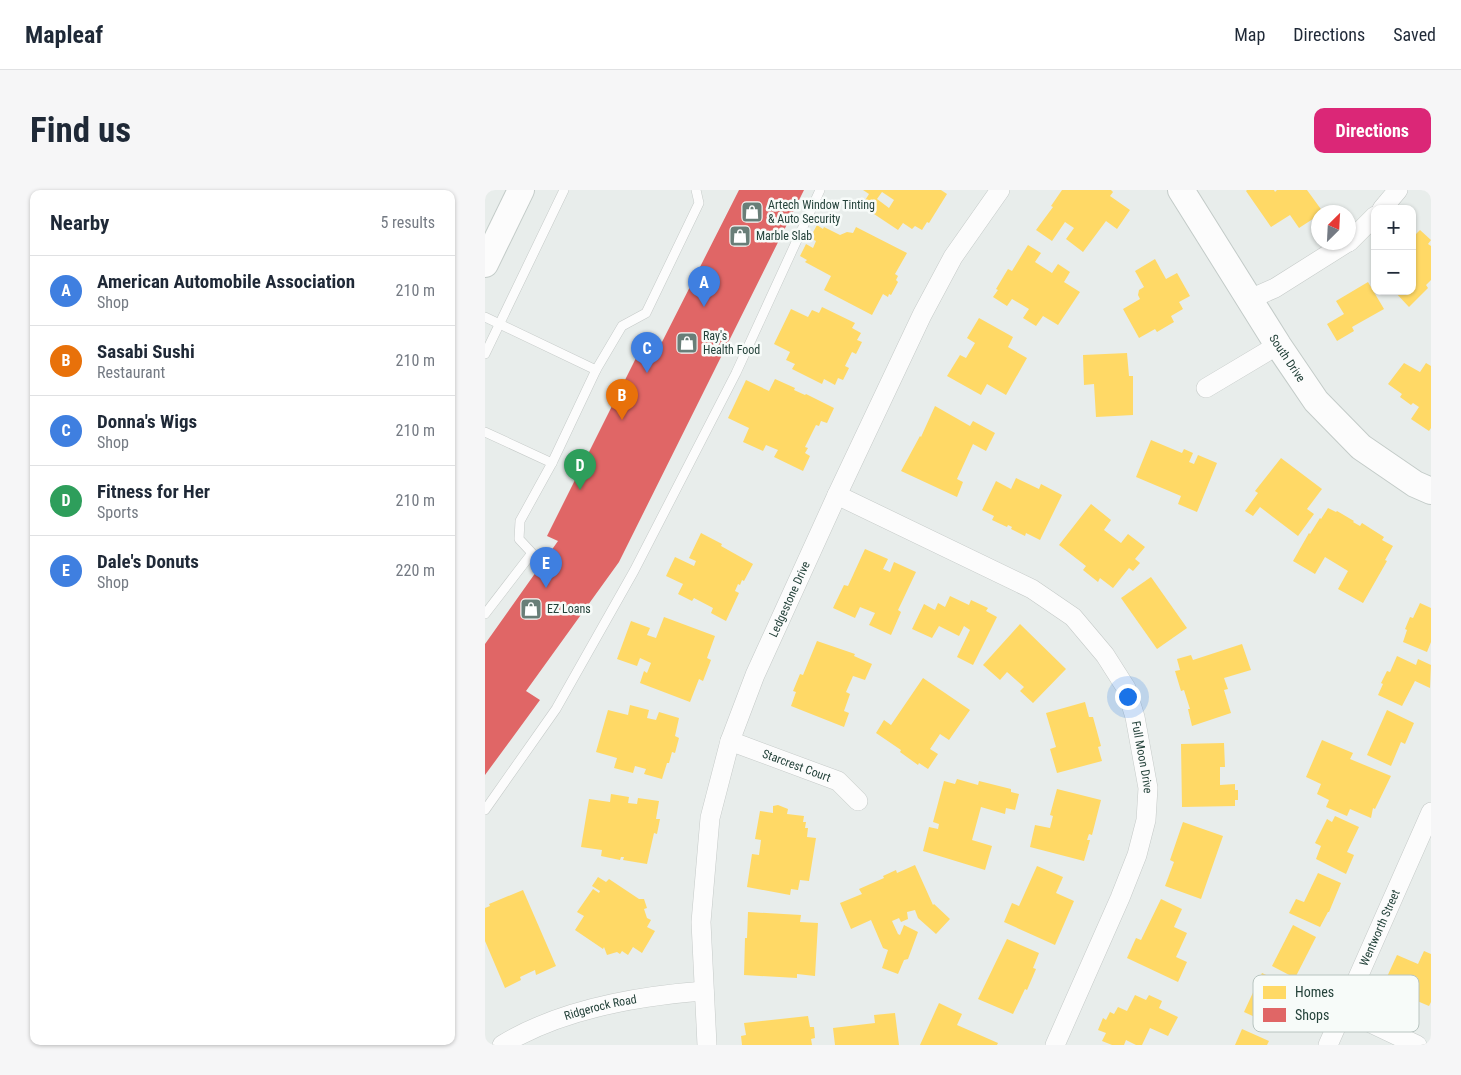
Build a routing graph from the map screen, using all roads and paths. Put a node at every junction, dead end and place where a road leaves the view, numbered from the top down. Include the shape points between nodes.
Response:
1 (521, 190) edge
2 (564, 190) edge
3 (697, 190) edge
4 (820, 190) edge
5 (1000, 190) edge
6 (1181, 190) edge
7 (1398, 190) edge
8 (1385, 205) edge
9 (1371, 220) edge
10 (1356, 234) edge
11 (1335, 250) edge
12 (485, 264) edge
13 (1250, 299) junction
14 (485, 318) edge
15 (499, 324) junction
16 (1278, 345) junction
17 (485, 354) edge
18 (596, 370) junction
19 (1206, 388) dead end
20 (485, 432) edge
21 (552, 463) junction
22 (1431, 491) edge
23 (837, 495) junction
24 (485, 614) edge
25 (730, 741) junction
26 (858, 801) dead end
27 (485, 810) edge
28 (1431, 812) edge
29 (1359, 975) edge
30 (704, 991) junction
31 (1334, 1032) edge
32 (1390, 1032) edge
33 (502, 1045) edge
34 (707, 1045) edge
35 (1055, 1045) edge
36 (1328, 1045) edge
37 (1417, 1045) edge

1 - 12 street
2 - 15 lane
3 - 18 lane via 699,203 646,313 622,326
4 - 27 lane via 736,373 634,571 556,709
5 - 23 street, Ledgestone Drive via 953,257 922,315
6 - 13 street, South Drive
7 - 8 street
9 - 10 street
11 - 13 street via 1275,288
13 - 16 street, South Drive
14 - 15 lane
15 - 17 lane
15 - 18 lane
16 - 19 street
16 - 22 street, South Drive via 1316,401 1361,447 1415,484
18 - 21 lane
20 - 21 lane
21 - 24 lane via 520,521 519,539 532,553
23 - 25 street, Ledgestone Drive via 755,675
23 - 35 street, Full Moon Drive via 1049,600 1073,617 1105,655 1126,688 1135,717 1148,788 1146,820 1137,855 1120,898
25 - 26 street, Starcrest Court via 838,781
25 - 30 street, Ledgestone Drive via 710,818 701,922
28 - 29 street, Wentworth Street
30 - 33 street, Ridgerock Road via 592,1007 537,1027
30 - 34 street, Ledgestone Drive
31 - 36 street, Wentworth Street
32 - 37 street

